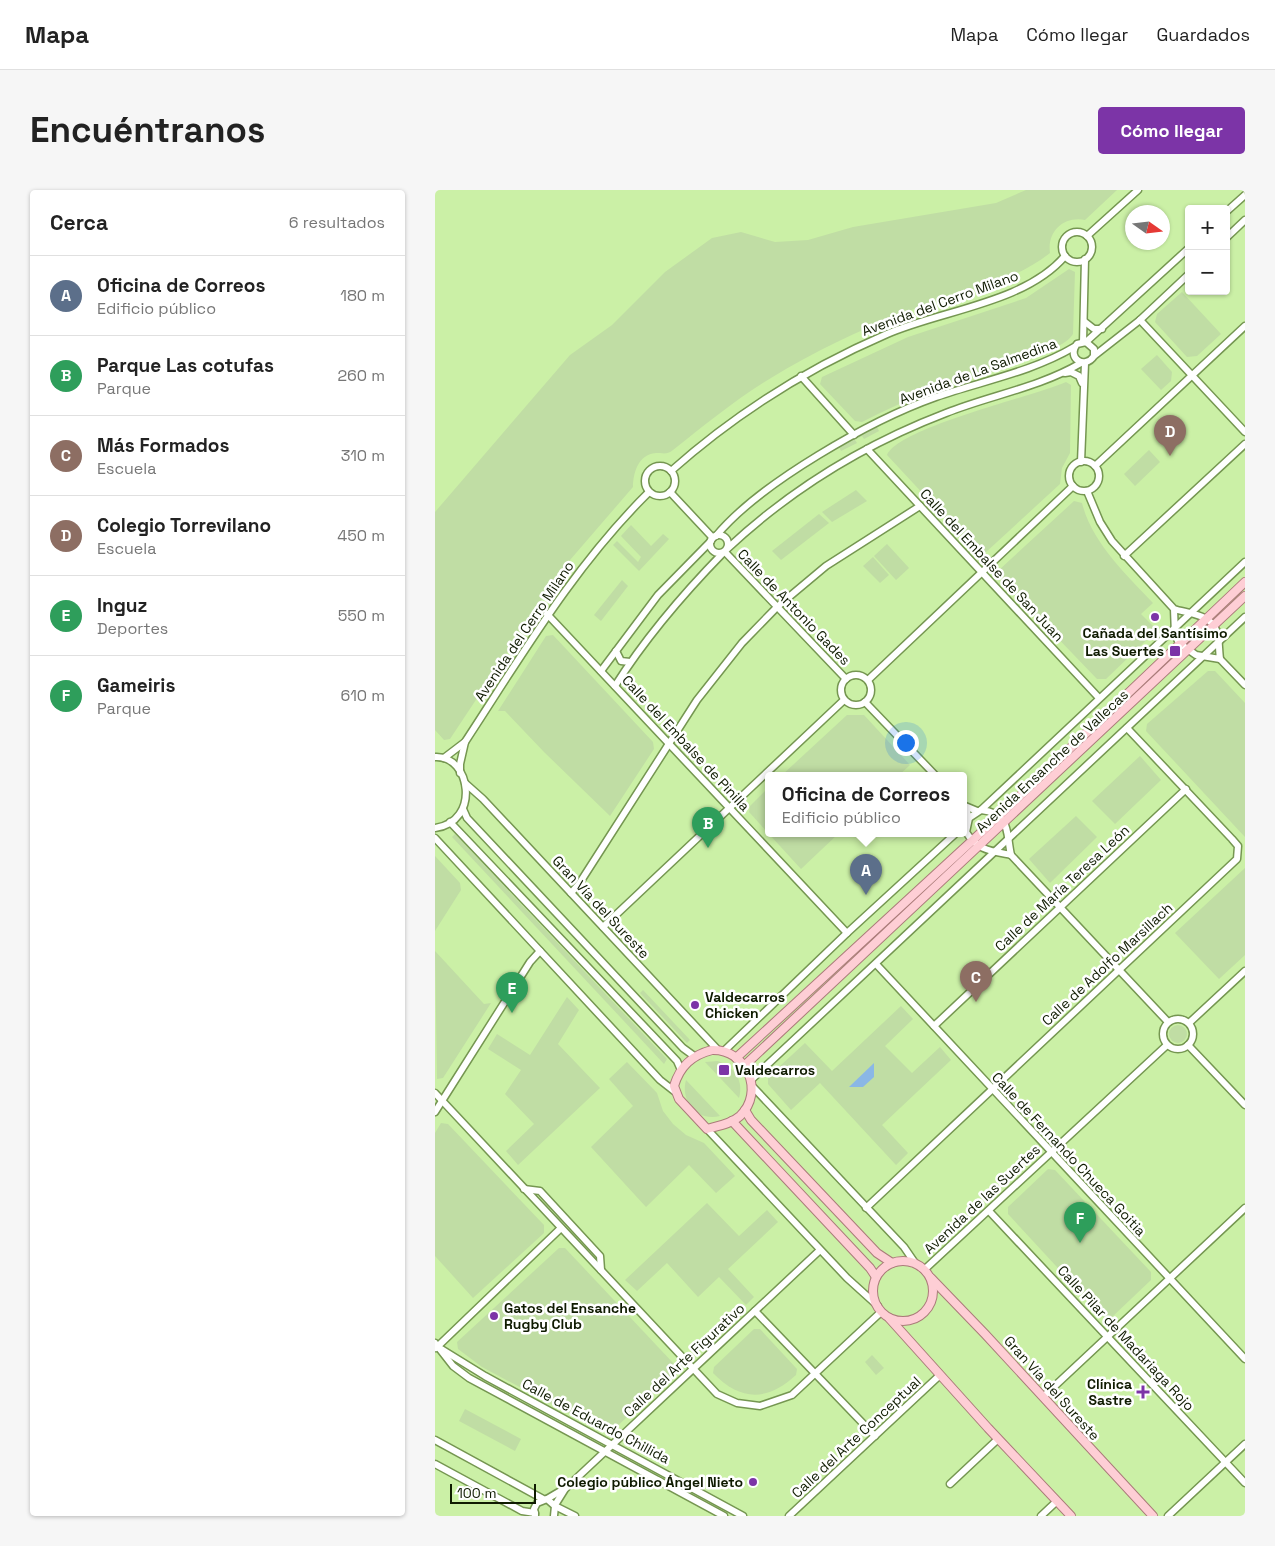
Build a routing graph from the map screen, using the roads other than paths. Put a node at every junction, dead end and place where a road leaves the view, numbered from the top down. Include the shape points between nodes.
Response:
1 (1138, 190) edge
2 (1245, 195) edge
3 (1230, 208) edge
4 (1245, 220) edge
5 (1230, 234) edge
6 (1087, 236) junction
7 (1187, 250) edge
8 (1065, 256) junction
9 (1085, 259) junction
10 (1185, 278) edge
11 (1139, 320) junction
12 (1085, 322) junction
13 (1245, 326) edge
14 (1101, 329) junction
15 (1085, 342) junction
16 (1074, 347) junction
17 (1094, 356) junction
18 (1083, 363) junction
19 (1064, 373) junction
20 (801, 376) junction
21 (1192, 376) junction
22 (1083, 384) junction
23 (1245, 432) edge
24 (854, 435) junction
25 (1245, 444) edge
26 (867, 449) junction
27 (1081, 462) junction
28 (1095, 466) junction
29 (671, 471) junction
30 (1073, 486) junction
31 (1087, 491) junction
32 (649, 492) junction
33 (670, 492) junction
34 (920, 506) junction
35 (713, 538) junction
36 (725, 551) junction
37 (1124, 556) junction
38 (1245, 562) edge
39 (982, 573) junction
40 (1245, 582) edge
41 (1245, 596) edge
42 (777, 607) junction
43 (1173, 609) junction
44 (547, 614) junction
45 (1192, 614) junction
46 (1245, 617) edge
47 (1206, 618) junction
48 (1213, 626) junction
49 (1177, 627) junction
50 (1218, 641) junction
51 (1179, 643) junction
52 (616, 651) junction
53 (1187, 651) junction
54 (1203, 656) junction
55 (1220, 659) junction
56 (630, 662) junction
57 (601, 671) junction
58 (846, 679) junction
59 (868, 680) junction
60 (1245, 685) edge
61 (615, 686) junction
62 (1099, 698) junction
63 (844, 700) junction
64 (865, 702) junction
65 (1127, 728) junction
66 (465, 742) junction
67 (669, 745) junction
68 (435, 751) edge
69 (440, 758) edge
70 (769, 772) edge
71 (932, 772) edge
72 (461, 773) junction
73 (765, 776) edge
74 (465, 782) junction
75 (1186, 790) junction
76 (967, 806) edge
77 (731, 808) junction
78 (463, 809) junction
79 (979, 811) junction
80 (999, 816) junction
81 (451, 822) junction
82 (967, 822) edge
83 (1005, 823) junction
84 (435, 828) edge
85 (967, 834) edge
86 (952, 837) edge
87 (435, 838) edge
88 (1008, 838) junction
89 (971, 840) junction
90 (979, 847) junction
91 (994, 852) junction
92 (1011, 855) junction
93 (571, 893) junction
94 (1060, 908) junction
95 (603, 927) junction
96 (847, 933) junction
97 (540, 951) junction
98 (876, 964) junction
99 (1119, 970) junction
100 (1245, 971) edge
101 (1168, 1022) junction
102 (1189, 1023) junction
103 (934, 1026) junction
104 (1167, 1045) junction
105 (1189, 1045) junction
106 (721, 1051) junction
107 (694, 1056) junction
108 (736, 1058) junction
109 (745, 1066) junction
110 (681, 1070) junction
111 (752, 1083) junction
112 (992, 1090) junction
113 (675, 1091) junction
114 (435, 1093) edge
115 (442, 1101) junction
116 (1245, 1105) edge
117 (745, 1110) junction
118 (435, 1112) edge
119 (732, 1121) junction
120 (707, 1128) junction
121 (1051, 1152) junction
122 (524, 1188) junction
123 (866, 1208) junction
124 (1245, 1208) edge
125 (989, 1211) junction
126 (561, 1228) junction
127 (820, 1250) junction
128 (891, 1263) junction
129 (915, 1263) junction
130 (601, 1270) junction
131 (924, 1270) junction
132 (877, 1277) junction
133 (931, 1278) junction
134 (1169, 1279) junction
135 (879, 1309) junction
136 (755, 1311) junction
137 (889, 1318) junction
138 (1107, 1336) junction
139 (436, 1346) edge
140 (1245, 1359) edge
141 (693, 1369) junction
142 (815, 1373) junction
143 (940, 1376) junction
144 (1043, 1397) junction
145 (875, 1436) junction
146 (998, 1439) junction
147 (435, 1440) edge
148 (613, 1444) junction
149 (1245, 1444) edge
150 (605, 1452) junction
151 (1225, 1462) junction
152 (435, 1464) edge
153 (1245, 1483) edge
154 (950, 1484) dead end
155 (565, 1489) junction
156 (545, 1499) junction
157 (1057, 1501) junction
158 (555, 1505) junction
159 (535, 1515) edge
160 (554, 1516) edge
161 (575, 1516) edge
162 (724, 1516) edge
163 (743, 1516) edge
164 (789, 1516) edge
165 (1041, 1516) edge
166 (1071, 1516) edge
167 (1153, 1516) edge
168 (1168, 1516) edge

1 - 6 street
2 - 3 street
4 - 5 street
6 - 8 street via 1078,232 1065,237 1062,246
6 - 9 street via 1092,248
7 - 14 street
8 - 9 street via 1072,261
8 - 20 street, Avenida del Cerro Milano via 1023,287 889,333
9 - 12 street
10 - 11 street
11 - 17 street
11 - 21 street
12 - 14 street via 1094,329
12 - 15 street
13 - 21 street
14 - 15 street
15 - 16 street
15 - 17 street via 1092,346
16 - 18 street via 1074,356
16 - 24 street, Avenida de La Salmedina via 1027,369 934,398
17 - 18 street
18 - 19 street, Avenida de La Salmedina
18 - 22 street
19 - 22 street via 1079,376
19 - 26 street, Avenida de La Salmedina via 947,412
20 - 24 street
20 - 29 street, Avenida del Cerro Milano via 742,414
21 - 23 street
21 - 28 street
22 - 27 street
24 - 35 street, Avenida de La Salmedina via 773,487
25 - 37 street
26 - 34 street, Calle del Embalse de San Juan
26 - 36 street, Avenida de La Salmedina via 800,490
27 - 28 street
27 - 30 street via 1073,466 1069,474
28 - 31 street via 1099,474 1098,483
29 - 32 street via 662,466 652,468 645,477
29 - 33 street via 675,480
30 - 31 street
30 - 39 street
31 - 37 street via 1100,522
32 - 33 street via 661,497
32 - 44 street, Avenida del Cerro Milano via 609,533
33 - 35 street
34 - 39 street, Calle del Embalse de San Juan
34 - 42 street via 827,566
35 - 36 street via 712,551
35 - 36 street via 725,538 728,543
35 - 52 street, Avenida de La Salmedina via 658,595
36 - 42 street, Calle de Antonio Gades
36 - 56 street, Avenida de La Salmedina via 673,606
37 - 43 street
38 - 45 street, Avenida Ensanche de Vallecas
39 - 59 street
39 - 62 street, Calle del Embalse de San Juan
40 - 47 main road, Avenida Ensanche de Vallecas
41 - 48 main road, Avenida Ensanche de Vallecas
42 - 58 street, Calle de Antonio Gades
42 - 67 street via 697,700
43 - 45 street
43 - 49 street
44 - 57 street, Calle del Embalse de Pinilla
44 - 66 street, Avenida del Cerro Milano
45 - 47 street
45 - 49 street, Avenida Ensanche de Vallecas
46 - 50 street, Avenida Ensanche de Vallecas
47 - 48 street
47 - 51 main road, Avenida Ensanche de Vallecas
48 - 50 street
48 - 53 main road, Avenida Ensanche de Vallecas
49 - 51 street via 1175,635
49 - 62 street, Avenida Ensanche de Vallecas
50 - 54 street, Avenida Ensanche de Vallecas
50 - 55 street
51 - 53 street
51 - 80 main road, Avenida Ensanche de Vallecas
52 - 56 street via 617,658
52 - 57 street, Avenida de La Salmedina
53 - 54 street
53 - 83 main road, Avenida Ensanche de Vallecas
54 - 55 street
54 - 65 street, Avenida Ensanche de Vallecas
55 - 60 street
56 - 61 street, Avenida de La Salmedina
57 - 61 street, Calle del Embalse de Pinilla
58 - 59 street via 857,675
58 - 63 street via 841,687
59 - 64 street via 871,690
61 - 67 street, Calle del Embalse de Pinilla
62 - 79 street, Avenida Ensanche de Vallecas
63 - 64 street via 851,705
63 - 70 street
64 - 71 street
65 - 75 street, Calle de Adolfo Marsillach
65 - 88 street, Avenida Ensanche de Vallecas
66 - 69 street, Avenida del Cerro Milano
66 - 72 street, Avenida del Cerro Milano
67 - 77 street, Calle del Embalse de Pinilla
67 - 93 street
68 - 69 street
69 - 72 street
72 - 74 street
73 - 77 street
74 - 78 street via 467,797
74 - 93 street, Gran Vía del Sureste
75 - 94 street, Calle de María Teresa León
75 - 99 street, Calle de Adolfo Marsillach via 1232,839 1237,846 1237,859
76 - 79 street
77 - 95 street
77 - 96 street, Calle del Embalse de Pinilla
78 - 81 street
78 - 107 street via 467,818
79 - 80 street
79 - 82 street, Avenida Ensanche de Vallecas
80 - 83 street
80 - 89 main road, Avenida Ensanche de Vallecas
81 - 84 street
81 - 110 street via 677,1061
83 - 88 street
83 - 90 main road, Avenida Ensanche de Vallecas
85 - 89 street
86 - 96 street, Avenida Ensanche de Vallecas
87 - 97 street
88 - 91 street, Avenida Ensanche de Vallecas
88 - 92 street
89 - 90 street
89 - 108 main road, Avenida Ensanche de Vallecas
90 - 91 street
90 - 109 main road, Avenida Ensanche de Vallecas
91 - 92 street
91 - 98 street, Avenida Ensanche de Vallecas
92 - 94 street
93 - 95 street, Gran Vía del Sureste
94 - 99 street
94 - 103 street, Calle de María Teresa León
95 - 106 street, Gran Vía del Sureste
96 - 106 street, Avenida Ensanche de Vallecas
97 - 113 street via 660,1080
97 - 115 street
98 - 103 street, Calle de Fernando Chueca Goitia
98 - 111 street, Avenida Ensanche de Vallecas
99 - 101 street
99 - 112 street, Calle de Adolfo Marsillach
100 - 102 street
101 - 102 street via 1179,1019
101 - 104 street via 1163,1034
102 - 105 street via 1193,1034
103 - 112 street, Calle de Fernando Chueca Goitia
104 - 105 street via 1179,1049
104 - 121 street, Avenida de las Suertes
105 - 116 street
106 - 107 main road
106 - 108 main road
107 - 110 main road
108 - 109 main road
109 - 111 main road
110 - 113 main road via 676,1078
111 - 117 main road
111 - 123 street
112 - 121 street, Calle de Fernando Chueca Goitia
112 - 123 street, Calle de Adolfo Marsillach
113 - 120 main road via 685,1107
114 - 115 street
115 - 118 street
115 - 122 street
117 - 119 main road
117 - 128 main road via 877,1254
119 - 120 main road
119 - 132 main road
120 - 127 street
121 - 125 street, Avenida de las Suertes
121 - 134 street, Calle de Fernando Chueca Goitia
122 - 126 street
122 - 130 street via 540,1191 600,1256
123 - 129 street
124 - 134 street
125 - 131 street, Avenida de las Suertes
125 - 138 street, Calle Pilar de Madariaga Rojo
126 - 130 street
126 - 139 street
127 - 135 street
127 - 136 street, Calle del Arte Figurativo
128 - 129 main road
128 - 132 main road
129 - 131 main road
130 - 141 street
131 - 133 main road
132 - 135 main road via 873,1289
133 - 137 main road via 933,1289 928,1309 910,1321
133 - 144 main road, Gran Vía del Sureste
134 - 138 street
134 - 140 street, Calle de Fernando Chueca Goitia
135 - 137 main road
135 - 142 street
136 - 141 street, Calle del Arte Figurativo
136 - 142 street
137 - 143 main road
138 - 144 street
138 - 151 street, Calle Pilar de Madariaga Rojo
139 - 148 street, Calle de Eduardo Chillida via 485,1376
139 - 150 street, Calle de Eduardo Chillida via 453,1366 469,1378
141 - 142 street via 717,1394 737,1403 760,1406 792,1395
141 - 148 street, Calle del Arte Figurativo
142 - 145 street
143 - 145 street, Calle del Arte Conceptual
143 - 146 main road
144 - 167 main road, Gran Vía del Sureste
145 - 164 street, Calle del Arte Conceptual
146 - 154 street
146 - 157 main road
147 - 156 street
148 - 150 street, Calle del Arte Figurativo
148 - 163 street, Calle de Eduardo Chillida
149 - 151 street
150 - 155 street, Calle del Arte Figurativo
150 - 162 street, Calle de Eduardo Chillida
151 - 153 street, Calle Pilar de Madariaga Rojo
151 - 168 street
152 - 159 street
155 - 156 street, Calle del Arte Figurativo
155 - 158 street, Calle del Arte Figurativo
156 - 158 street
156 - 159 street via 537,1503
157 - 165 street
157 - 166 main road
158 - 160 street
158 - 161 street

